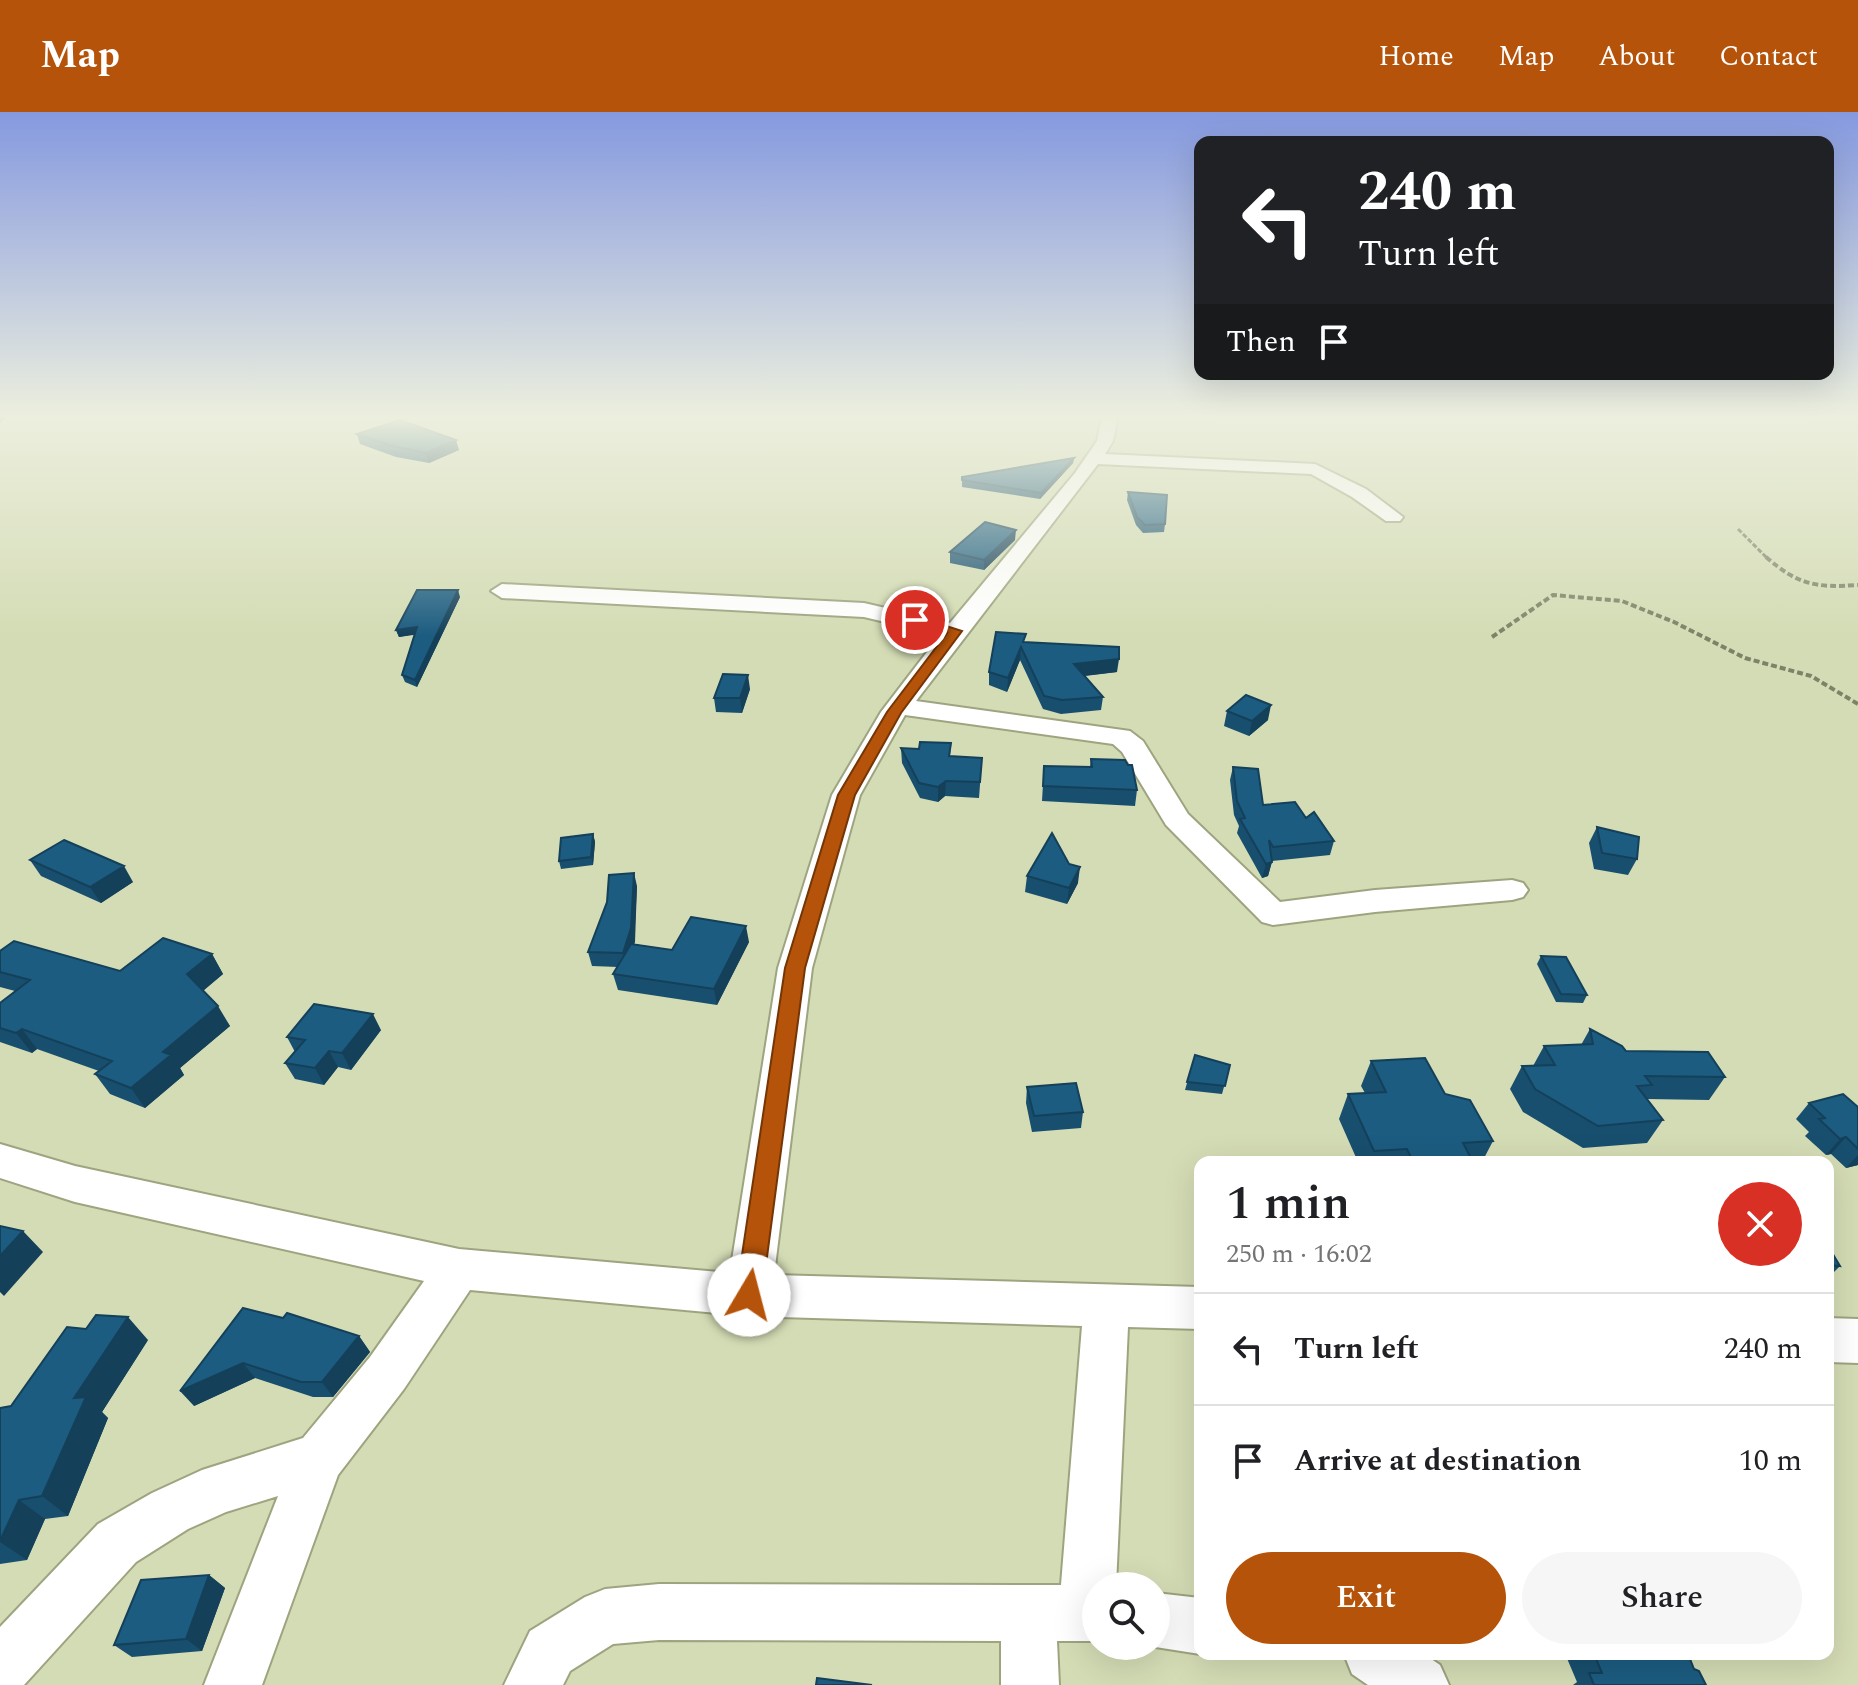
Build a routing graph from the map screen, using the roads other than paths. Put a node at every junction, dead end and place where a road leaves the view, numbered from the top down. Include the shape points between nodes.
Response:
1 (1069, 489) edge
2 (1352, 489) edge
3 (1393, 517) dead end
4 (502, 591) dead end
5 (955, 631) junction
6 (899, 706) junction
7 (1512, 890) dead end
8 (0, 1161) edge
9 (459, 1269) junction
10 (749, 1295) junction
11 (1106, 1304) junction
12 (1194, 1308) edge
13 (1834, 1340) edge
14 (1858, 1341) edge
15 (318, 1459) junction
16 (1094, 1572) edge
17 (1028, 1612) junction
18 (1082, 1612) edge
19 (1170, 1623) edge
20 (1194, 1625) edge
21 (1381, 1660) edge
22 (0, 1669) edge
23 (233, 1685) edge
24 (533, 1685) edge
25 (1030, 1685) edge
26 (1420, 1685) edge

1 - 5 street
2 - 3 street
4 - 5 street via 864,610
5 - 6 street
6 - 7 street via 1121,737 1133,747 1176,819 1273,914
6 - 10 street via 846,795 795,968
8 - 9 street via 75,1184
9 - 10 street
9 - 15 street via 387,1373
10 - 11 street
11 - 12 street
11 - 16 street
13 - 14 street
15 - 22 street via 220,1488 117,1543
15 - 23 street
17 - 18 street
17 - 24 street via 659,1612 605,1617 550,1651
17 - 25 street
19 - 20 street
21 - 26 street

